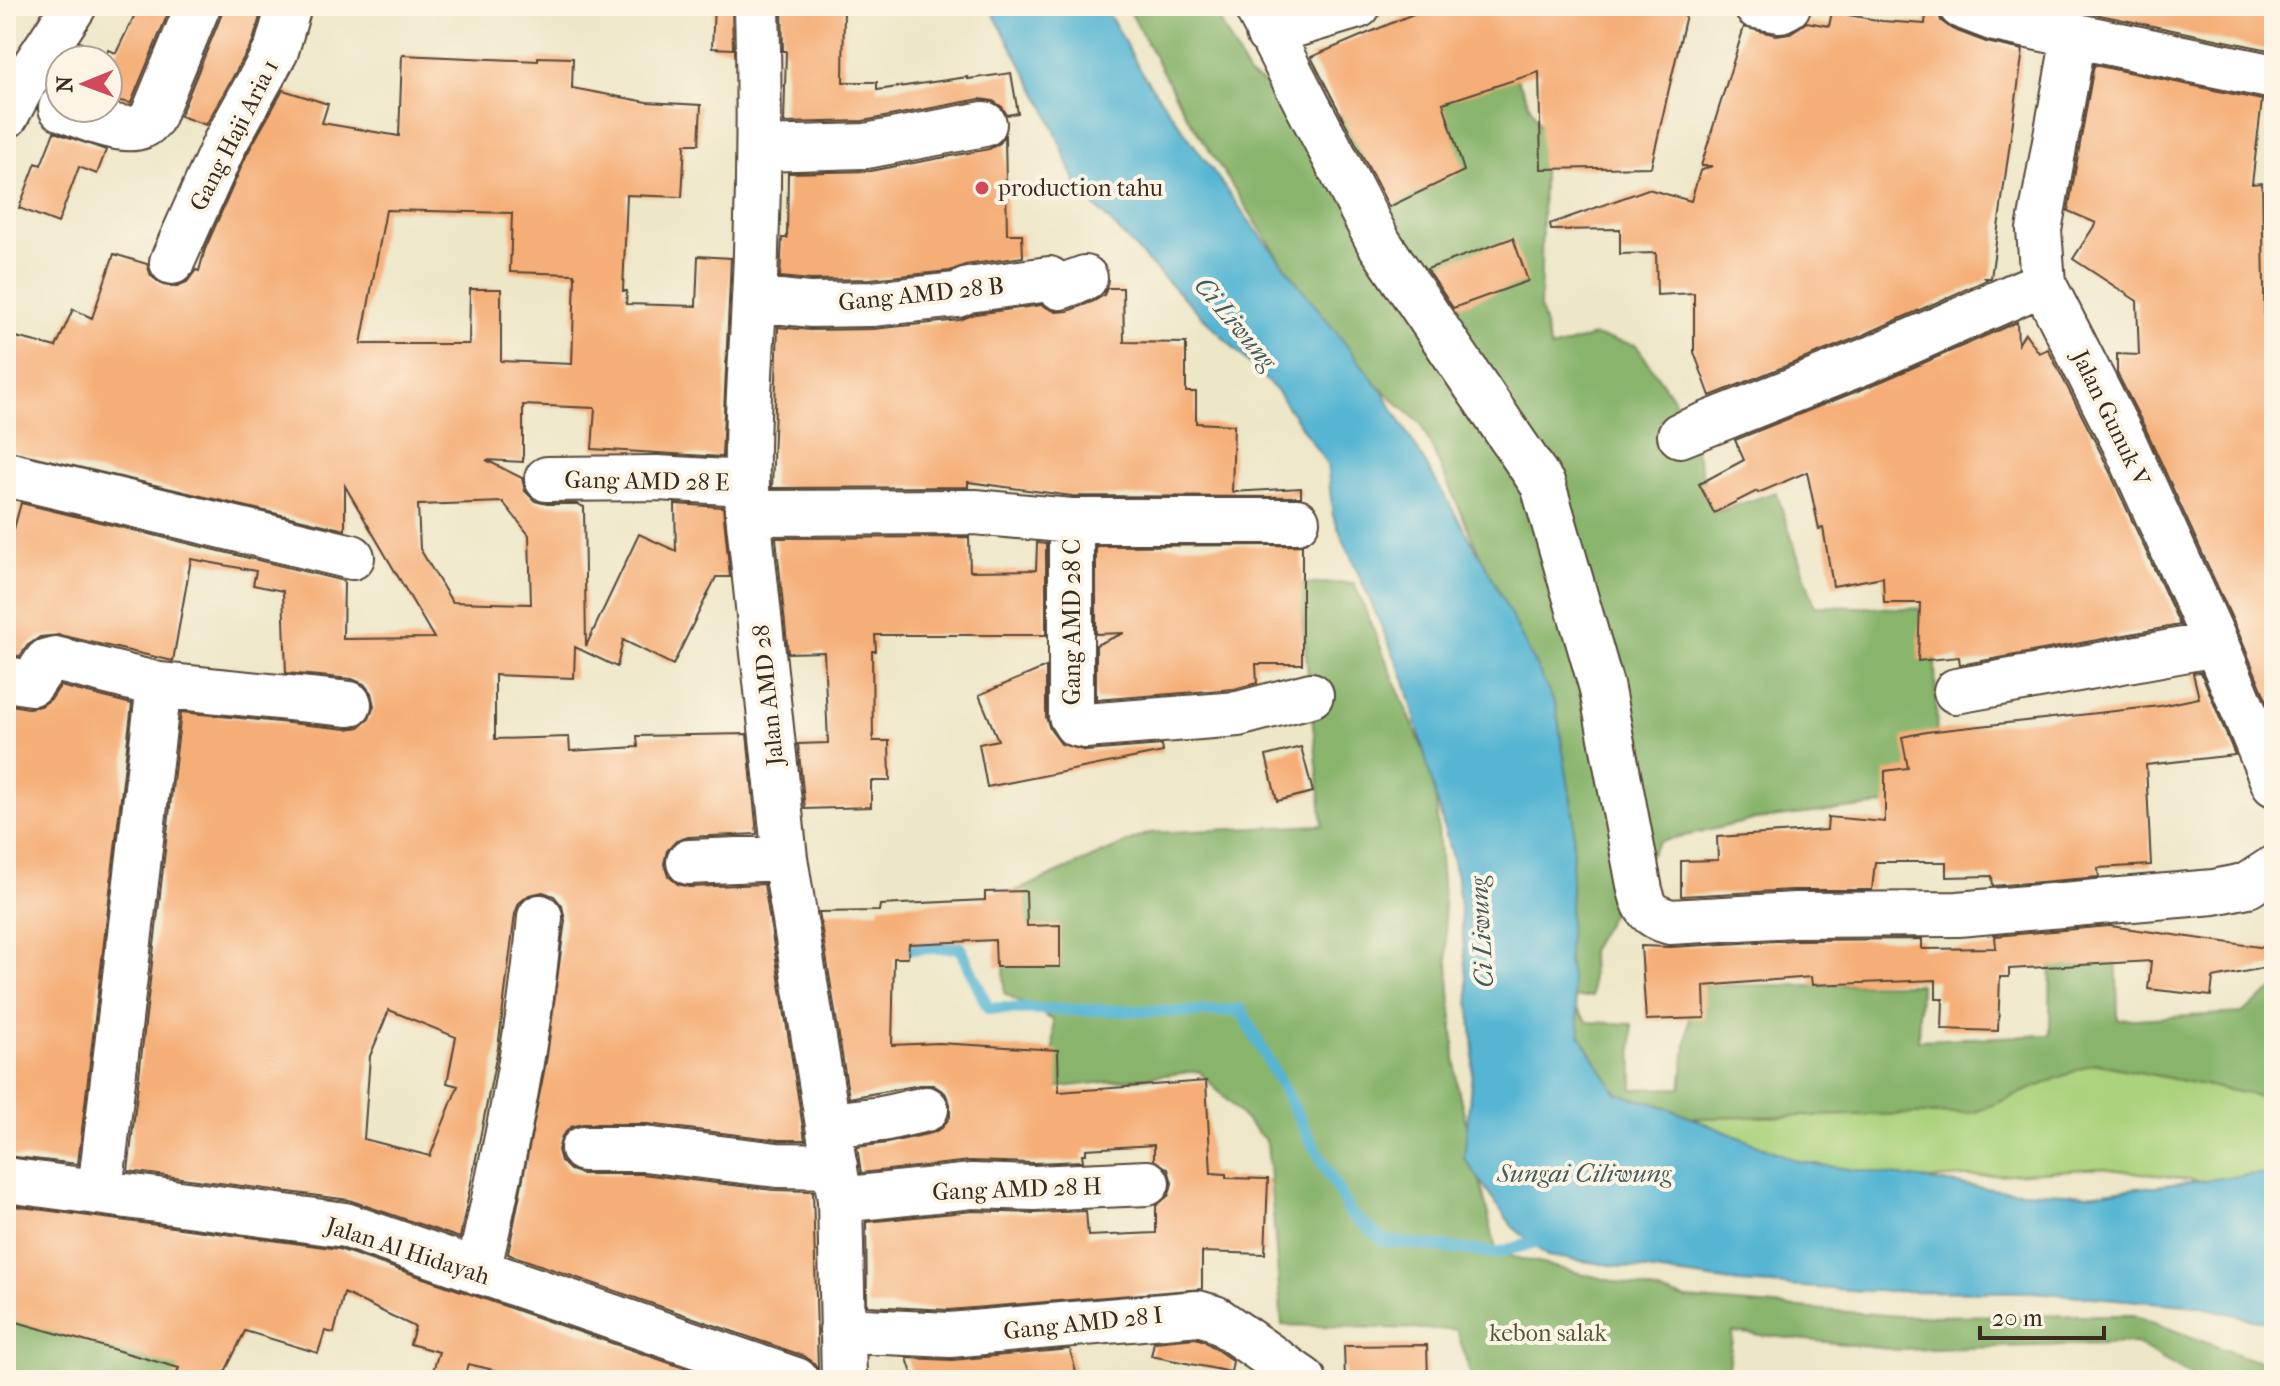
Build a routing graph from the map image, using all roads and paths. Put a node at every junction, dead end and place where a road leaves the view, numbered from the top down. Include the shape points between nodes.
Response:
1 (74, 6) edge
2 (198, 6) edge
3 (289, 6) edge
4 (757, 6) edge
5 (1358, 6) edge
6 (1756, 6) edge
7 (1788, 6) edge
8 (1961, 6) edge
9 (1262, 20) edge
10 (2074, 37) junction
11 (2274, 77) edge
12 (13, 99) edge
13 (44, 105) edge
14 (106, 124) edge
15 (984, 124) dead end
16 (760, 149) junction
17 (172, 262) dead end
18 (1085, 278) dead end
19 (2043, 283) junction
20 (754, 299) junction
21 (1680, 435) dead end
22 (6, 474) edge
23 (547, 479) dead end
24 (747, 498) junction
25 (1071, 521) junction
26 (1297, 521) dead end
27 (352, 557) dead end
28 (2216, 644) junction
29 (6, 679) edge
30 (159, 685) junction
31 (1956, 691) dead end
32 (1311, 695) dead end
33 (349, 704) dead end
34 (2274, 784) edge
35 (785, 858) junction
36 (689, 862) dead end
37 (2274, 868) edge
38 (540, 917) dead end
39 (926, 1109) dead end
40 (583, 1149) dead end
41 (835, 1164) junction
42 (6, 1180) edge
43 (1147, 1183) dead end
44 (100, 1191) junction
45 (478, 1272) junction
46 (842, 1330) junction
47 (796, 1380) edge
48 (844, 1380) edge
49 (1304, 1380) edge

1 - 12 street
2 - 14 street via 152,118 141,127
3 - 17 street, Gang Haji Aria 1 via 276,51 225,143
4 - 16 street, Jalan AMD 28
5 - 9 street
6 - 7 street
8 - 10 street
9 - 37 street via 1379,243 1543,485 1601,685 1640,890 1652,916 1670,922 1958,914 2214,892 2248,885
10 - 11 street
10 - 19 street, Jalan Gunuk V via 2039,230
12 - 13 street
15 - 16 street via 866,146
16 - 20 street, Jalan AMD 28
18 - 20 street, Gang AMD 28 B via 1060,287 1049,279 872,304
19 - 21 street
19 - 28 street, Jalan Gunuk V via 2125,444
20 - 24 street, Jalan AMD 28
22 - 27 street
23 - 24 street, Gang AMD 28 E via 657,478
24 - 25 street, Gang AMD 28 C
24 - 35 street, Jalan AMD 28
25 - 26 street, Gang AMD 28 C
25 - 32 street, Gang AMD 28 C via 1071,716 1076,724 1238,714
28 - 31 street
28 - 34 street, Jalan Gunuk V
29 - 30 street via 32,683 47,661 55,659
30 - 33 street
30 - 44 street
35 - 36 street
35 - 41 street, Jalan AMD 28
38 - 45 street via 517,1098
39 - 41 street via 882,1119
40 - 41 street via 644,1149 777,1165
41 - 43 street, Gang AMD 28 H via 972,1186
41 - 46 street, Jalan AMD 28
42 - 44 street, Jalan Al Hidayah
44 - 45 street, Jalan Al Hidayah via 345,1225
45 - 47 street, Jalan Al Hidayah
46 - 48 street, Jalan AMD 28
46 - 49 street, Gang AMD 28 I via 950,1335 1198,1313 1215,1318

